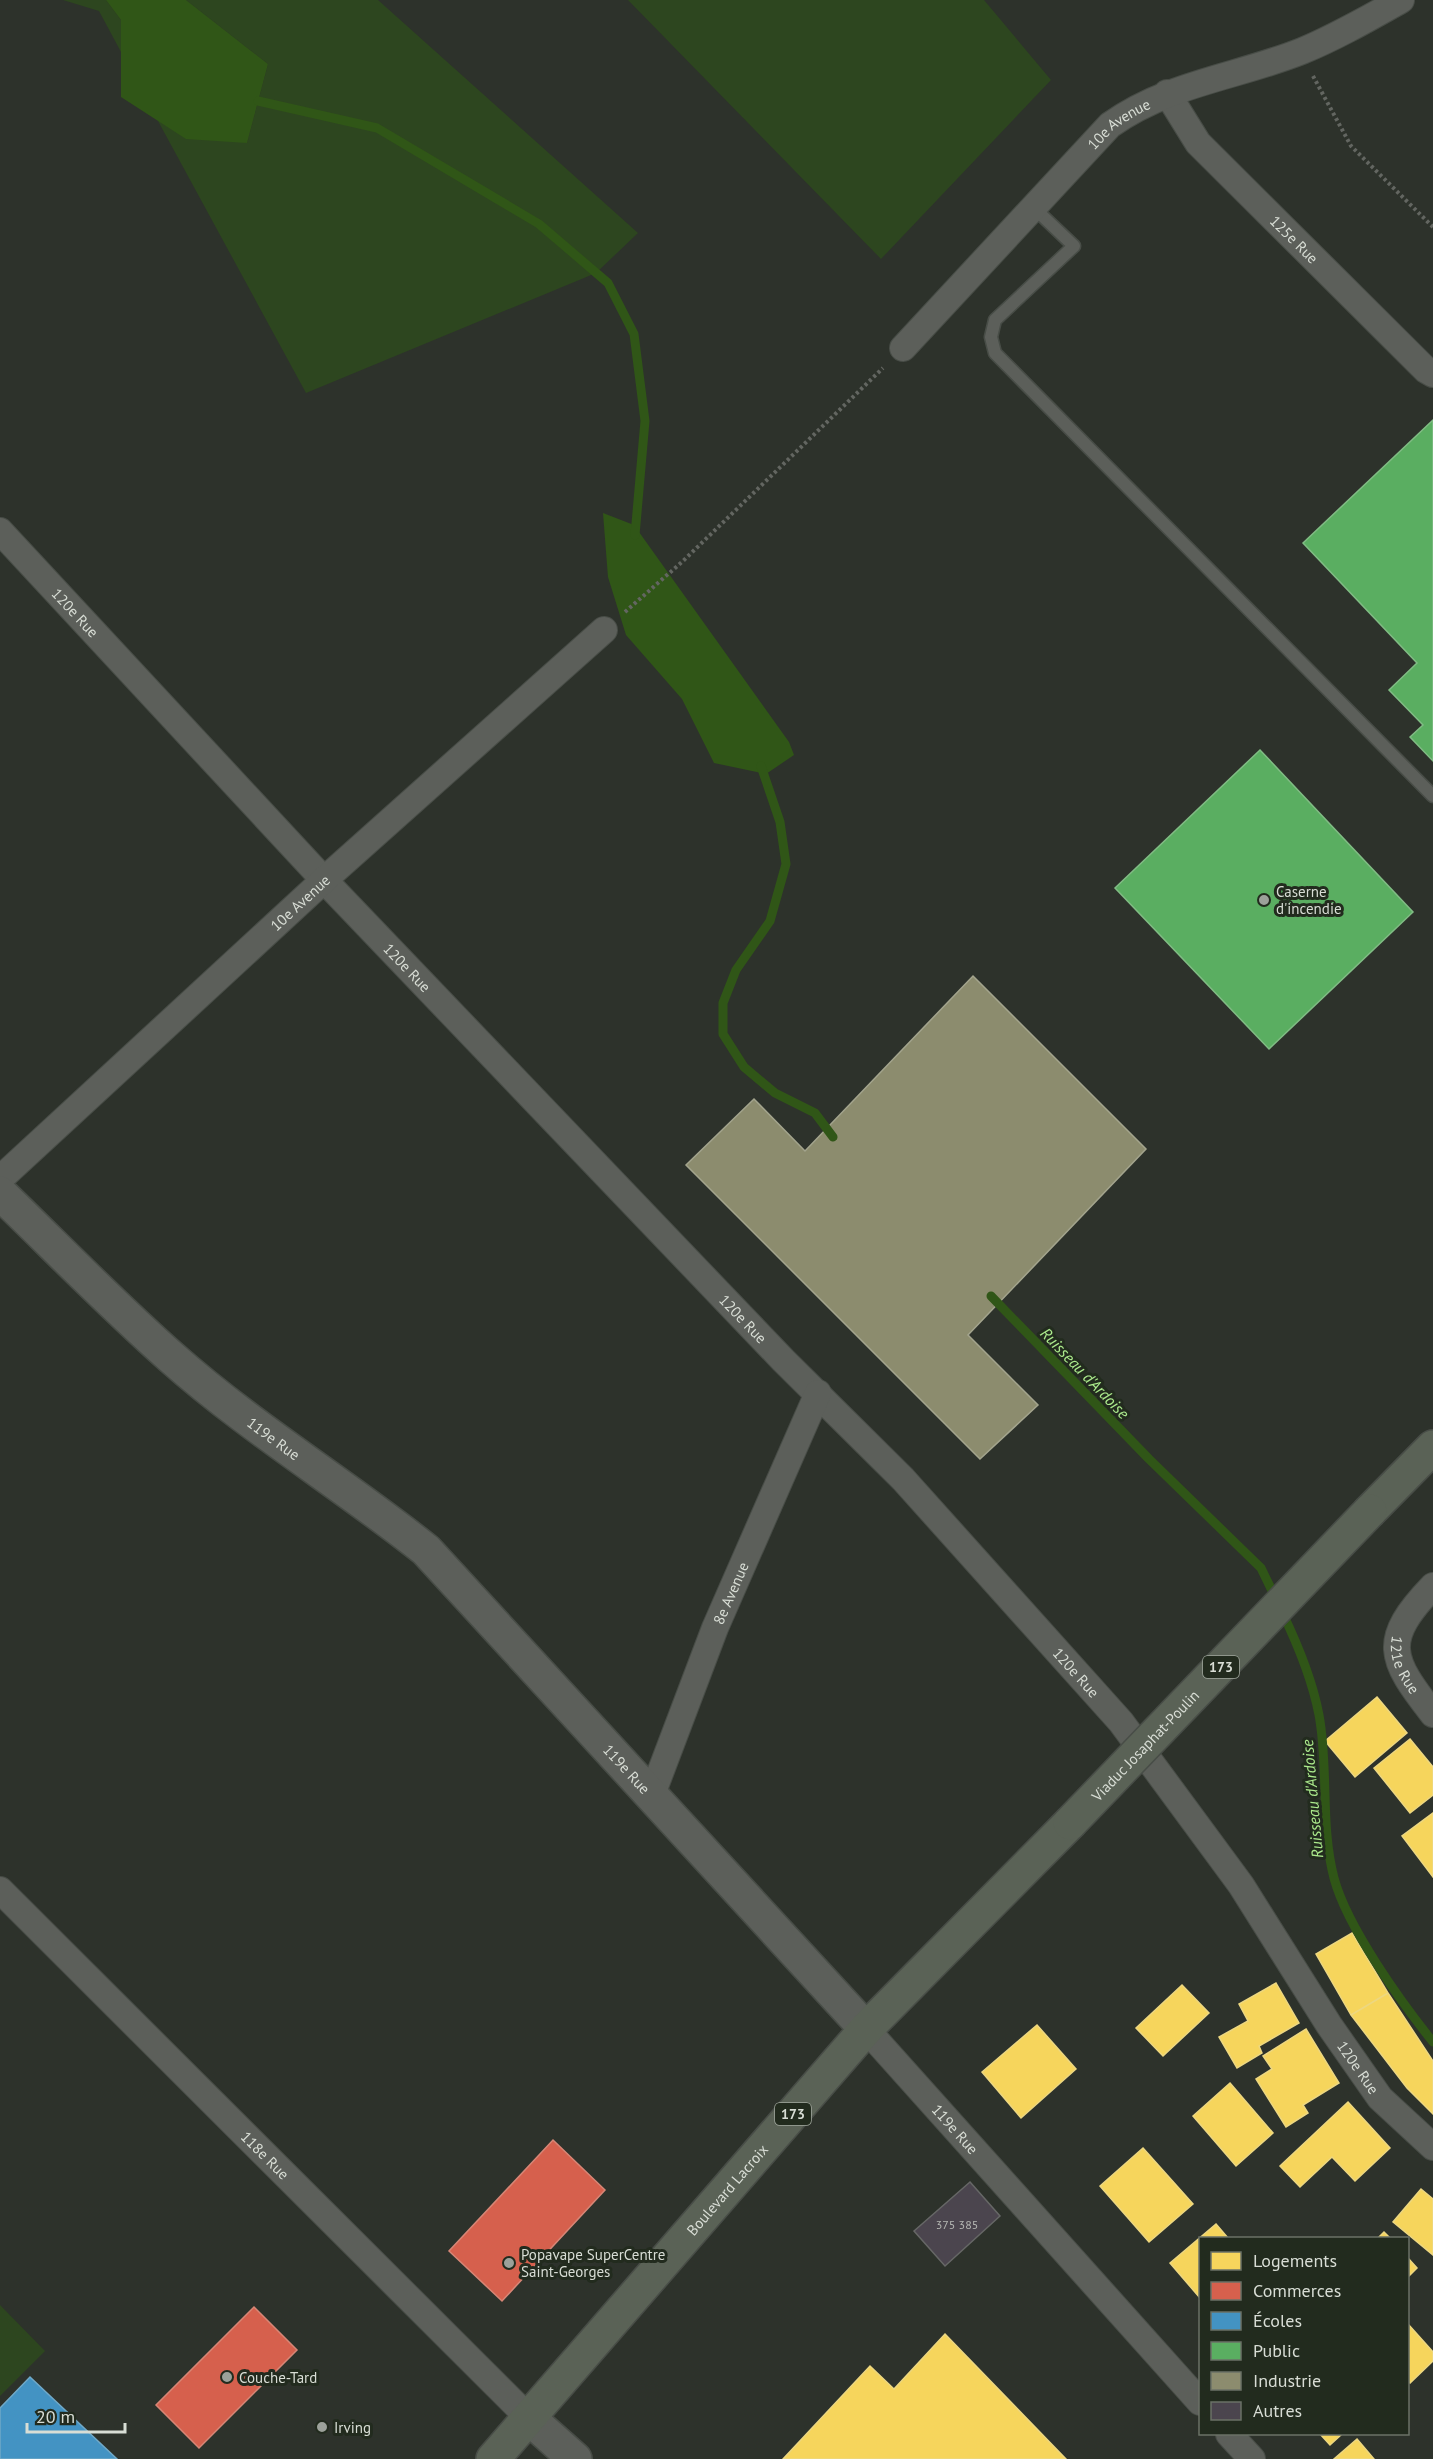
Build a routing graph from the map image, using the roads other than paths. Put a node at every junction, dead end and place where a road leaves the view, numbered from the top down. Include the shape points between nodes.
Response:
1 (1401, 0) edge
2 (1167, 93) junction
3 (1034, 208) junction
4 (903, 348) road end
5 (1433, 374) edge
6 (0, 531) edge
7 (604, 630) road end
8 (1433, 796) edge
9 (324, 880) junction
10 (0, 1179) edge
11 (0, 1193) edge
12 (818, 1393) junction
13 (1433, 1447) edge
14 (1433, 1587) edge
15 (1433, 1714) edge
16 (651, 1797) junction
17 (1070, 1823) joint
18 (0, 1890) edge
19 (866, 2029) junction
20 (1433, 2147) edge
21 (1199, 2401) edge
22 (530, 2419) junction
23 (1231, 2435) edge
24 (493, 2459) edge
25 (575, 2459) edge
26 (1252, 2459) edge

1 - 2 street, 10e Avenue via 1302,51
2 - 3 street, 10e Avenue via 1135,106 1110,125
2 - 5 street, 125e Rue via 1198,144
3 - 4 street, 10e Avenue
3 - 8 lane via 1074,246 995,320 991,337 995,353
6 - 9 street, 120e Rue
7 - 9 street, 10e Avenue
9 - 10 street, 10e Avenue
9 - 12 street, 120e Rue
11 - 16 street, 119e Rue via 172,1358 426,1550
12 - 16 street, 8e Avenue via 715,1628
12 - 20 street, 120e Rue via 903,1479 1121,1722 1241,1885 1380,2098
13 - 17 main road, Viaduc Josaphat-Poulin / 173, bridge
14 - 15 street, 121e Rue via 1403,1619 1396,1639 1398,1662
16 - 19 street, 119e Rue
17 - 19 main road, Boulevard Lacroix / 173
18 - 22 street, 118e Rue
19 - 21 street, 119e Rue
19 - 22 main road, Boulevard Lacroix / 173
22 - 24 main road, Boulevard Lacroix / 173
22 - 25 street
23 - 26 street

